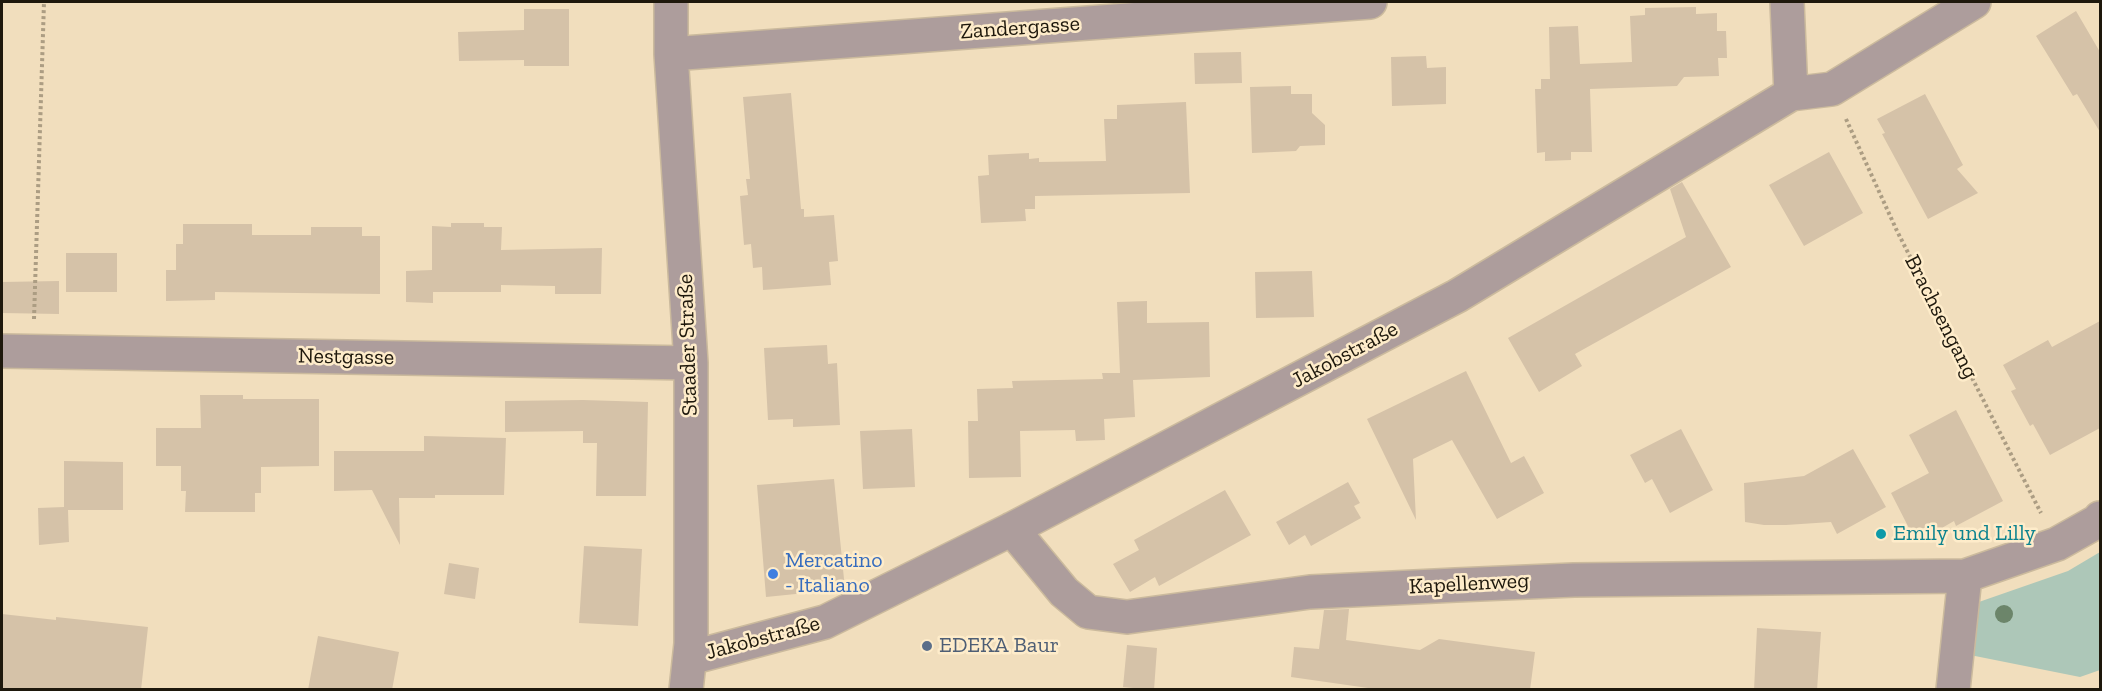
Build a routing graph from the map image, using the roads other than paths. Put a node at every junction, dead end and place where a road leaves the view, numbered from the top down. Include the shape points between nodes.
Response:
1 (671, 2) edge
2 (1370, 2) edge
3 (1787, 2) edge
4 (1974, 2) edge
5 (671, 54) junction
6 (1791, 94) junction
7 (17, 351) edge
8 (691, 363) junction
9 (2100, 518) edge
10 (1012, 529) junction
11 (1965, 576) junction
12 (688, 674) edge
13 (1953, 690) edge

1 - 5 street, Staader Straße
2 - 5 street, Zandergasse
3 - 6 street
4 - 6 street, Jakobstraße via 1832,88
5 - 8 street, Staader Straße
6 - 10 street, Jakobstraße via 1457,296
7 - 8 street, Nestgasse
8 - 12 street, Staader Straße
9 - 11 street, Kapellenweg via 2057,544
10 - 11 street, Kapellenweg via 1064,592 1088,612 1126,616 1310,592 1456,585
10 - 12 street, Jakobstraße via 825,622
11 - 13 street

